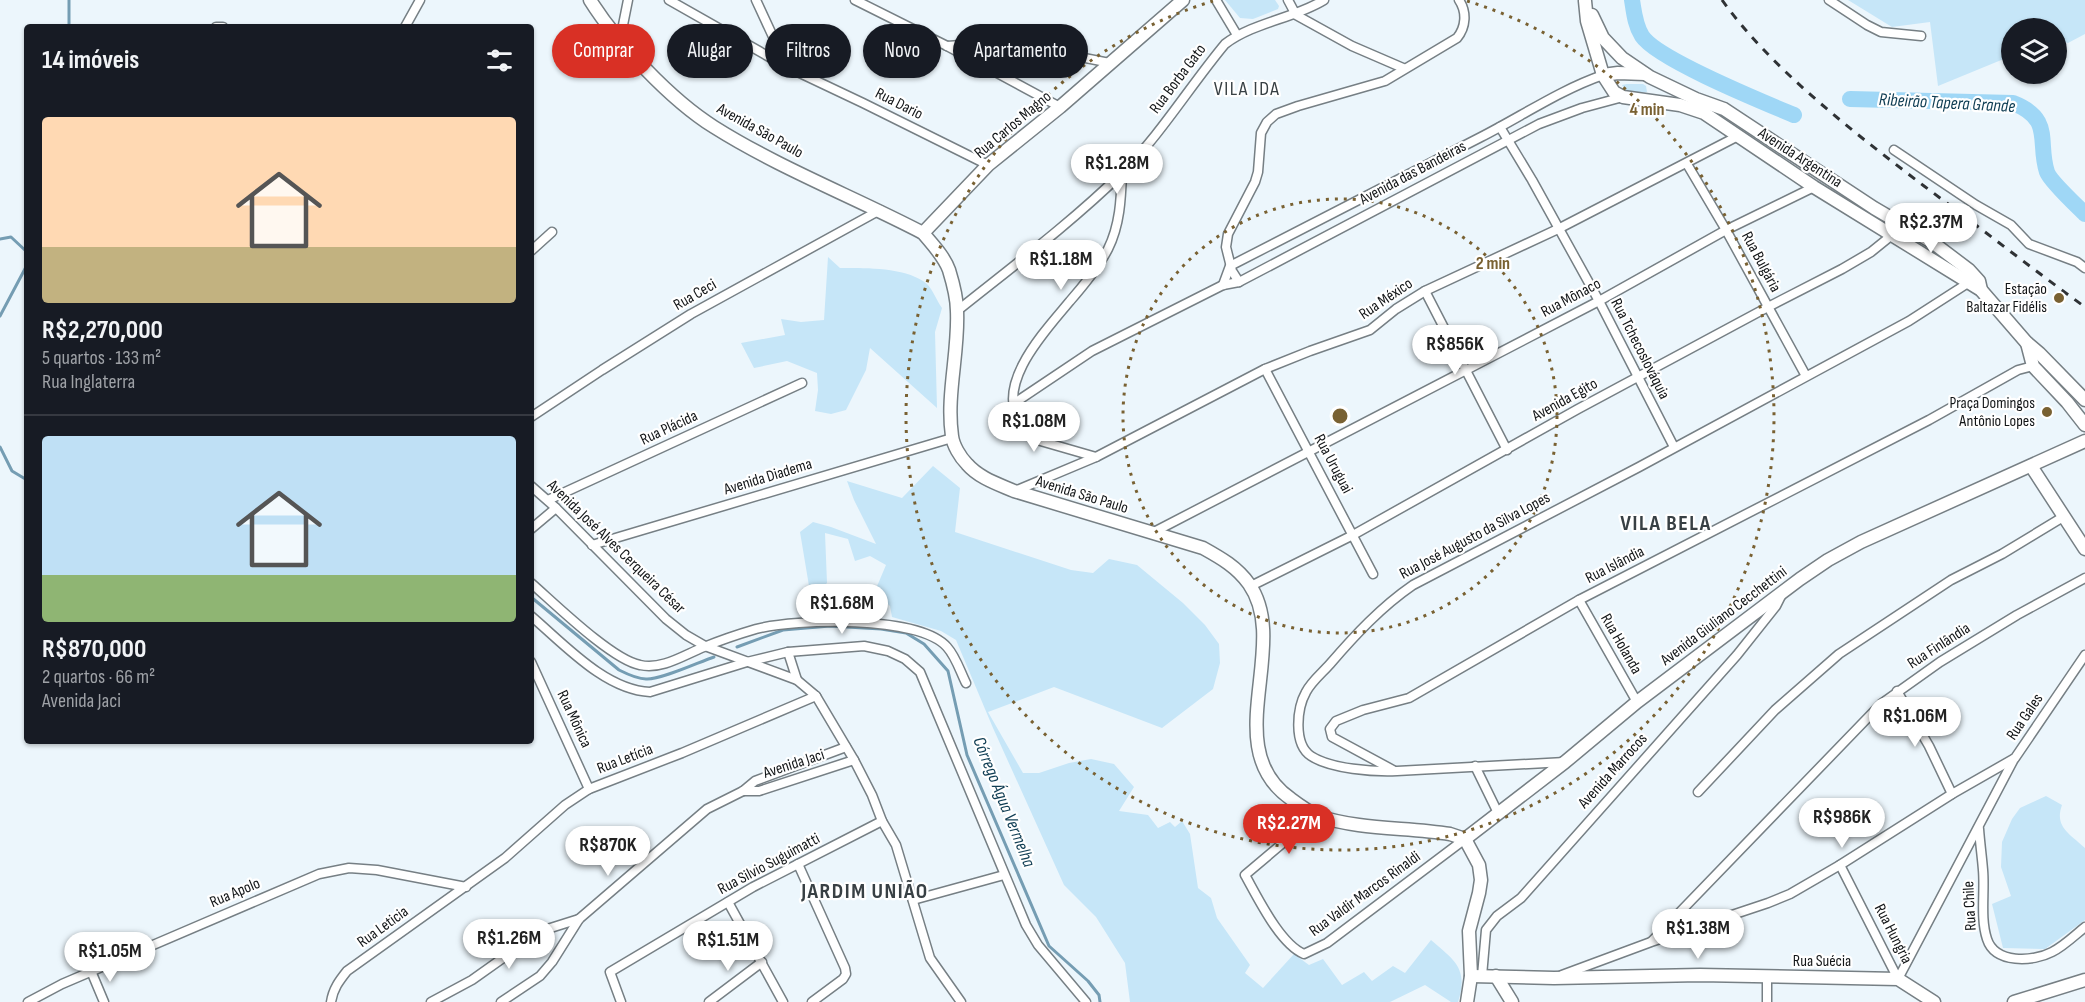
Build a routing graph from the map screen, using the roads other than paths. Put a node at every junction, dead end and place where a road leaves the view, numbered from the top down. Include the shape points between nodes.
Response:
1 (420, 0) edge
2 (590, 0) edge
3 (628, 0) edge
4 (669, 0) edge
5 (756, 0) edge
6 (855, 0) edge
7 (1183, 0) edge
8 (1216, 0) edge
9 (1288, 0) edge
10 (1324, 0) edge
11 (1459, 0) edge
12 (1829, 0) edge
13 (1585, 1) edge
14 (1296, 15) junction
15 (407, 24) edge
16 (608, 24) edge
17 (623, 24) edge
18 (767, 24) edge
19 (1237, 35) junction
20 (1921, 36) dead end
21 (947, 46) junction
22 (765, 55) edge
23 (1110, 63) junction
24 (1403, 68) junction
25 (655, 75) edge
26 (1603, 75) junction
27 (1651, 76) junction
28 (810, 78) edge
29 (1623, 97) junction
30 (1646, 99) junction
31 (1060, 107) junction
32 (1500, 127) junction
33 (1738, 136) junction
34 (1507, 140) junction
35 (1894, 150) dead end
36 (1687, 164) junction
37 (988, 165) junction
38 (1122, 173) junction
39 (1814, 187) junction
40 (1371, 194) junction
41 (1377, 209) junction
42 (880, 210) junction
43 (1558, 229) junction
44 (1726, 230) junction
45 (552, 232) dead end
46 (923, 232) junction
47 (1892, 235) junction
48 (1927, 239) junction
49 (1912, 247) junction
50 (534, 248) edge
51 (1924, 254) junction
52 (1230, 266) junction
53 (2085, 268) edge
54 (1239, 282) junction
55 (1968, 283) junction
56 (1223, 285) junction
57 (1981, 290) junction
58 (1425, 291) junction
59 (1599, 301) junction
60 (1768, 307) junction
61 (957, 311) junction
62 (2026, 342) junction
63 (2033, 366) junction
64 (1265, 369) junction
65 (1466, 370) junction
66 (2018, 370) junction
67 (1806, 376) junction
68 (1638, 378) junction
69 (802, 383) dead end
70 (2085, 400) edge
71 (1013, 404) junction
72 (534, 415) edge
73 (2085, 425) edge
74 (952, 438) junction
75 (2085, 441) edge
76 (1674, 447) junction
77 (1507, 450) junction
78 (1310, 452) junction
79 (1096, 457) junction
80 (2031, 466) junction
81 (534, 488) edge
82 (1014, 491) junction
83 (548, 500) junction
84 (556, 508) junction
85 (2063, 517) junction
86 (534, 526) edge
87 (1151, 534) junction
88 (1353, 535) junction
89 (592, 545) junction
90 (2085, 549) edge
91 (1373, 574) dead end
92 (2085, 578) edge
93 (534, 586) edge
94 (1251, 586) junction
95 (1784, 591) junction
96 (1579, 600) junction
97 (534, 620) edge
98 (705, 646) junction
99 (788, 652) junction
100 (2085, 655) edge
101 (747, 662) junction
102 (534, 669) edge
103 (797, 680) junction
104 (966, 683) dead end
105 (1897, 692) junction
106 (816, 696) junction
107 (1637, 702) junction
108 (846, 747) junction
109 (2015, 758) junction
110 (854, 760) junction
111 (1565, 762) junction
112 (1475, 766) junction
113 (1397, 771) junction
114 (589, 789) junction
115 (743, 791) junction
116 (1698, 792) dead end
117 (1952, 794) junction
118 (1498, 813) junction
119 (1316, 815) junction
120 (882, 821) junction
121 (1979, 829) junction
122 (1465, 839) junction
123 (798, 864) junction
124 (1840, 865) junction
125 (1004, 875) junction
126 (466, 886) junction
127 (913, 900) junction
128 (728, 902) junction
129 (579, 919) junction
130 (2085, 927) edge
131 (1651, 942) junction
132 (762, 962) junction
133 (91, 971) junction
134 (1477, 976) junction
135 (1496, 976) junction
136 (1767, 977) junction
137 (1554, 978) junction
138 (1898, 979) junction
139 (2085, 980) edge
140 (28, 1002) edge
141 (104, 1002) edge
142 (330, 1002) edge
143 (431, 1002) edge
144 (501, 1002) edge
145 (621, 1002) edge
146 (709, 1002) edge
147 (783, 1002) edge
148 (812, 1002) edge
149 (961, 1002) edge
150 (1086, 1002) edge
151 (1467, 1002) edge
152 (1512, 1002) edge
153 (1767, 1002) edge
154 (1934, 1002) edge
155 (2014, 1002) edge

1 - 15 street
2 - 16 street, Avenida São Paulo
3 - 17 street
4 - 22 street, Rua Dario
5 - 18 street
6 - 21 street
7 - 23 street, Rua Carlos Magno
8 - 19 street
9 - 14 street
10 - 14 street
11 - 24 street via 1464,10 1462,33
12 - 20 street via 1881,32
13 - 26 street
13 - 27 street, Avenida Argentina via 1603,38 1622,58
14 - 19 street
14 - 24 street
19 - 38 street, Rua Borba Gato via 1225,44
21 - 23 street via 1010,45
21 - 31 street
23 - 31 street, Rua Carlos Magno
24 - 52 street via 1374,86 1298,106 1267,122 1261,133 1255,183 1228,234
25 - 42 street, Avenida São Paulo via 682,102 747,147
26 - 27 street via 1637,72
26 - 29 street via 1614,92
26 - 32 street, Avenida das Bandeiras via 1546,100
27 - 30 street via 1657,89
27 - 48 street, Avenida Argentina via 1724,110
28 - 37 street, Rua Dario
29 - 30 street, Avenida Argentina
29 - 34 street, Avenida das Bandeiras via 1563,114
30 - 33 street, Avenida Argentina via 1704,114
31 - 37 street, Rua Carlos Magno
32 - 34 street, Rua Tchecoslováquia
32 - 40 street, Avenida das Bandeiras
33 - 36 street, Rua México
33 - 39 street, Avenida Argentina
34 - 41 street, Avenida das Bandeiras
34 - 43 street, Rua Tchecoslováquia
35 - 53 street via 2011,225 2029,244
36 - 43 street, Rua México
36 - 44 street, Rua Bulgária
37 - 46 street, Rua Carlos Magno
38 - 61 street, Rua Borba Gato
38 - 71 street via 1117,227 1108,248 1093,273 1033,347 1018,377
39 - 44 street, Rua Mônaco
39 - 47 street, Avenida Argentina
40 - 41 street
40 - 52 street, Avenida das Bandeiras
41 - 54 street, Avenida das Bandeiras
42 - 46 street, Avenida São Paulo
42 - 72 street, Rua Ceci via 691,314
43 - 58 street, Rua México
43 - 59 street, Rua Tchecoslováquia
44 - 59 street, Rua Mônaco
44 - 60 street, Rua Bulgária
45 - 50 street
46 - 61 street, Avenida São Paulo via 949,269
47 - 49 street, Avenida Argentina
47 - 60 street, Avenida Egito via 1842,270
48 - 49 street
48 - 51 street
48 - 57 street, Avenida Argentina via 1969,270
49 - 51 street, Avenida Argentina
51 - 55 street, Avenida Argentina
52 - 54 street
52 - 56 street
54 - 56 street, Avenida das Bandeiras
55 - 57 street, Avenida Argentina
55 - 67 street, Rua José Augusto da Silva Lopes via 1909,321
56 - 71 street, Avenida das Bandeiras via 1092,351
57 - 62 street, Avenida Argentina
58 - 64 street, Rua México via 1370,330
58 - 65 street
59 - 65 street, Rua Mônaco
59 - 68 street, Rua Tchecoslováquia
60 - 67 street, Rua Bulgária
60 - 68 street, Avenida Egito
61 - 74 street, Avenida São Paulo
62 - 63 street
62 - 66 street
62 - 70 street
63 - 66 street, Rua Islândia
63 - 73 street
64 - 78 street, Rua Uruguai
64 - 79 street, Rua México
65 - 77 street
65 - 78 street, Rua Mônaco
66 - 96 street, Rua Islândia
67 - 76 street, Rua José Augusto da Silva Lopes
68 - 76 street, Rua Tchecoslováquia
68 - 77 street, Avenida Egito
69 - 83 street, Rua Plácida
71 - 79 street via 1018,420 1033,438
74 - 82 street, Avenida São Paulo via 968,466
74 - 89 street, Avenida Diadema
75 - 80 street, Avenida Giuliano Cecchettini
76 - 113 street, Rua José Augusto da Silva Lopes via 1413,585 1389,602 1307,690 1297,723 1311,756 1354,769
77 - 88 street, Avenida Egito
78 - 87 street, Rua Mônaco
78 - 88 street, Rua Uruguai
79 - 82 street, Rua México
80 - 85 street
80 - 95 street, Avenida Giuliano Cecchettini via 1862,542
81 - 83 street, Avenida José Alves Cerqueira César
82 - 87 street, Avenida São Paulo
83 - 84 street, Avenida José Alves Cerqueira César
84 - 86 street
84 - 89 street, Avenida José Alves Cerqueira César
85 - 90 street
85 - 116 street via 1951,580 1839,654 1775,710
87 - 94 street, Avenida São Paulo via 1203,548 1225,560
88 - 91 street, Rua Uruguai
88 - 94 street, Avenida Egito
89 - 98 street, Avenida José Alves Cerqueira César via 666,619
92 - 105 street, Rua Finlândia via 2017,615
93 - 98 street via 595,638 638,665 673,661
94 - 119 street, Avenida São Paulo via 1262,630 1256,724 1261,759 1279,791
95 - 107 street, Avenida Giuliano Cecchettini
95 - 134 street, Avenida Marrocos via 1737,655 1521,898 1490,924
96 - 107 street, Rua Holanda
96 - 113 street, Rua Islândia via 1409,698 1364,710 1332,725 1332,737
97 - 101 street via 593,668 639,692
98 - 101 street, Avenida José Alves Cerqueira César
98 - 104 street via 757,629 793,623 836,621 905,628 932,636 946,646
99 - 101 street
99 - 103 street
99 - 125 street via 864,646 888,651 920,672
100 - 109 street, Rua Gales
101 - 103 street, Avenida José Alves Cerqueira César
102 - 114 street, Rua Mônica
103 - 106 street, Avenida José Alves Cerqueira César
105 - 117 street
105 - 131 street, Rua Finlândia via 1866,718
106 - 108 street, Avenida José Alves Cerqueira César
106 - 114 street, Rua Letícia
107 - 111 street, Avenida Giuliano Cecchettini
108 - 110 street, Avenida José Alves Cerqueira César
108 - 115 street, Avenida Jaci via 755,781
109 - 117 street, Rua Gales
109 - 121 street
110 - 115 street, Avenida Jaci via 759,791
110 - 120 street, Avenida José Alves Cerqueira César
111 - 112 street, Rua José Augusto da Silva Lopes
111 - 118 street, Avenida Giuliano Cecchettini
112 - 113 street, Rua José Augusto da Silva Lopes
112 - 118 street
114 - 126 street, Rua Letícia
115 - 129 street, Avenida Jaci via 707,809
117 - 124 street, Rua Gales
118 - 122 street, Avenida Giuliano Cecchettini
119 - 122 street, Avenida São Paulo
119 - 122 street, Rua Valdir Marcos Rinaldi via 1245,874 1267,915 1295,950 1304,954 1327,943
120 - 123 street, Rua Silvio Suguimatti
120 - 127 street, Avenida José Alves Cerqueira César via 896,845
121 - 130 street, Rua Chile via 1984,923 1988,941 1995,950 2013,958 2038,956 2052,952
121 - 138 street
122 - 134 street via 1479,865 1481,880 1469,931
123 - 128 street, Rua Silvio Suguimatti
123 - 148 street via 846,974
124 - 131 street, Rua Gales via 1768,903
124 - 138 street, Rua Hungria
125 - 127 street
125 - 150 street via 1038,945
126 - 133 street, Rua Apolo via 377,870 349,868 319,874
126 - 142 street, Rua Leticia via 348,971 339,980
127 - 149 street, Avenida José Alves Cerqueira César via 930,958
128 - 132 street
128 - 145 street, Rua Silvio Suguimatti via 609,972
129 - 143 street via 541,931 472,980
129 - 144 street, Avenida Jaci via 540,976
131 - 137 street, Rua Gales
132 - 146 street
132 - 147 street
133 - 140 street, Rua Apolo
133 - 141 street
134 - 135 street, Rua Suécia
134 - 151 street
135 - 137 street, Rua Suécia
135 - 152 street
136 - 137 street, Rua Suécia
136 - 138 street, Rua Suécia
136 - 153 street
138 - 154 street, Rua Hungria
139 - 155 street

